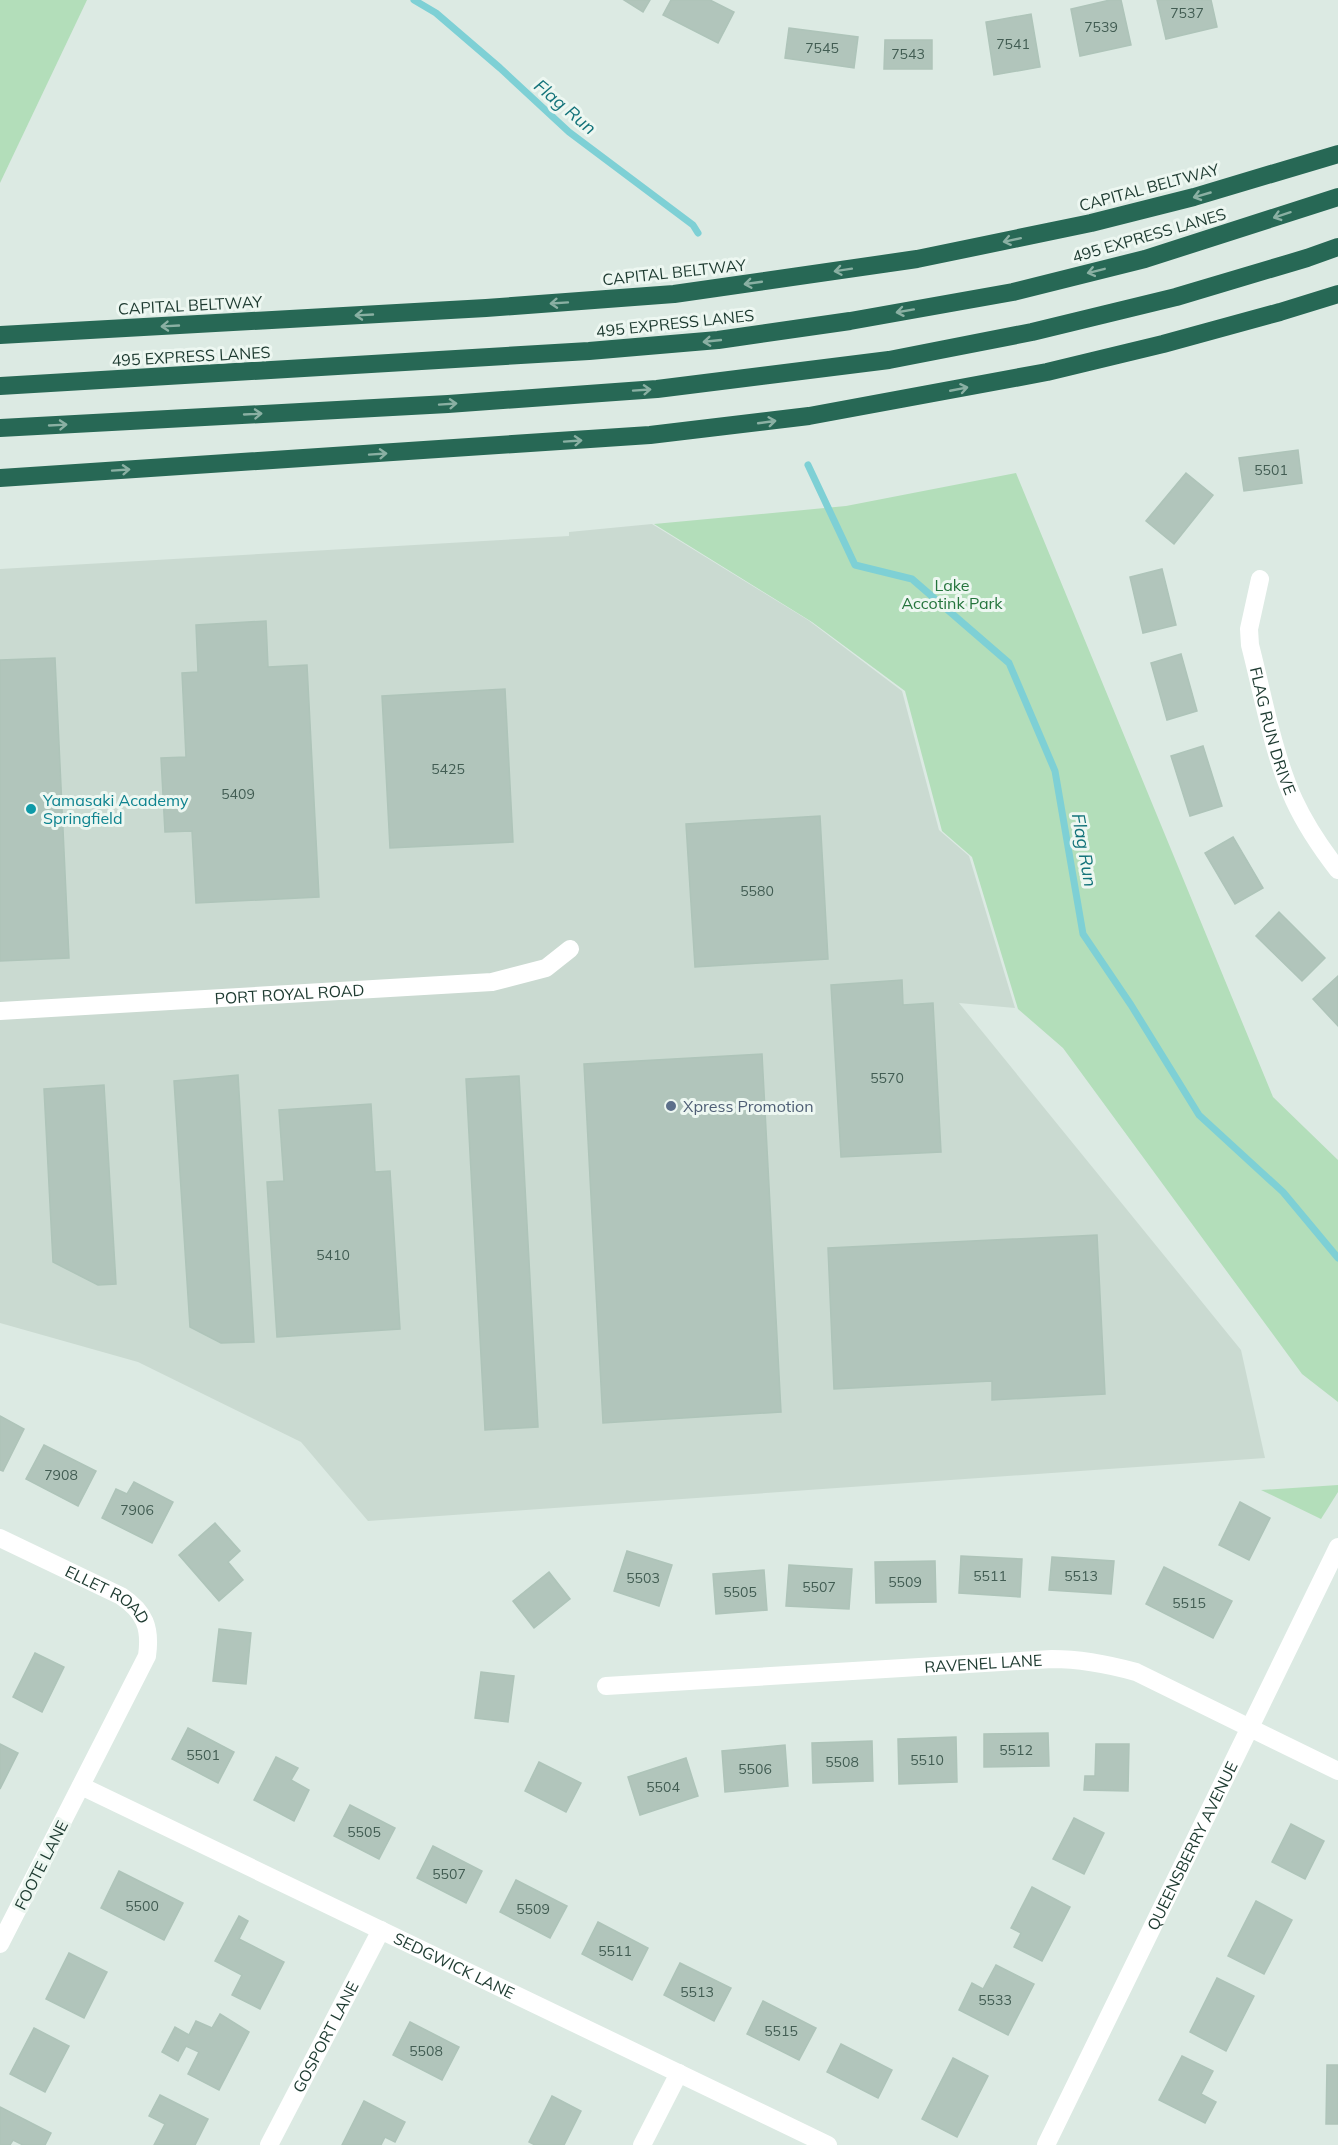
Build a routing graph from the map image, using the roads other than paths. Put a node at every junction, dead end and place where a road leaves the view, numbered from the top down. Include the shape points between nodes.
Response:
1 (1338, 154) edge
2 (1338, 197) edge
3 (1338, 247) edge
4 (1338, 294) edge
5 (0, 335) edge
6 (0, 386) edge
7 (0, 428) edge
8 (0, 477) edge
9 (1260, 579) dead end
10 (1338, 870) edge
11 (570, 949) dead end
12 (0, 1011) edge
13 (0, 1538) edge
14 (1338, 1547) edge
15 (606, 1686) dead end
16 (1249, 1727) junction
17 (1338, 1771) edge
18 (81, 1786) junction
19 (381, 1930) junction
20 (0, 1944) edge
21 (679, 2073) junction
22 (269, 2145) edge
23 (642, 2145) edge
24 (828, 2145) edge
25 (1046, 2145) edge

1 -> 5 highway, CAPITAL BELTWAY via 1090,224 917,259 674,294
2 -> 6 highway, 495 EXPRESS LANES via 1145,260 1013,292 839,323 718,340 589,351
7 -> 3 highway via 645,390 889,360 1032,332 1176,297
8 -> 4 highway via 615,438 745,425 926,396 1094,361
9 - 10 street, FLAG RUN DRIVE via 1249,629 1250,645 1282,770 1305,823
11 - 12 street, PORT ROYAL ROAD via 546,968 492,982
13 - 18 street, ELLET ROAD via 121,1596 142,1615 148,1629 147,1656
14 - 16 street, QUEENSBERRY AVENUE
15 - 16 street, RAVENEL LANE via 1076,1659 1136,1672
16 - 17 street, RAVENEL LANE
16 - 25 street, QUEENSBERRY AVENUE
18 - 19 street, SEDGWICK LANE
18 - 20 street, FOOTE LANE
19 - 21 street, SEDGWICK LANE
19 - 22 street, GOSPORT LANE
21 - 23 street
21 - 24 street, SEDGWICK LANE

